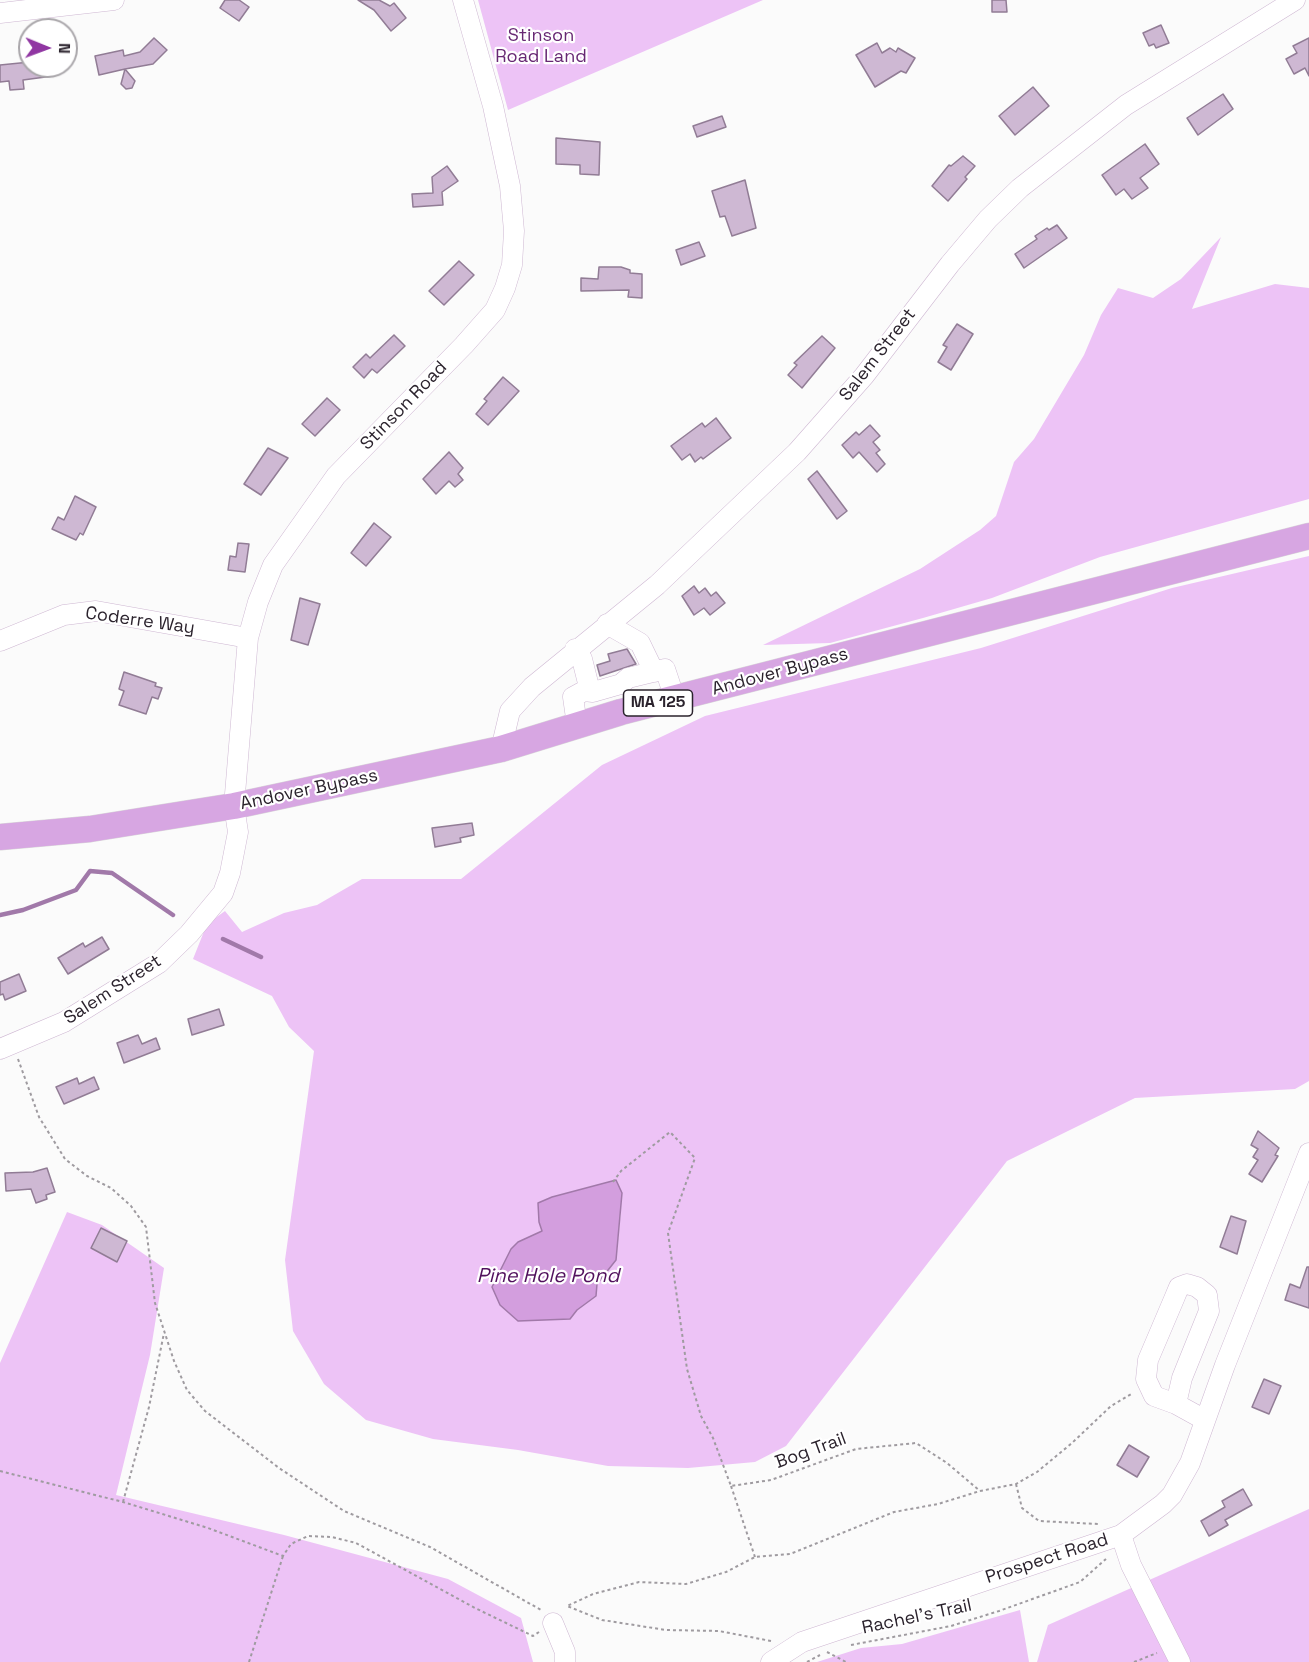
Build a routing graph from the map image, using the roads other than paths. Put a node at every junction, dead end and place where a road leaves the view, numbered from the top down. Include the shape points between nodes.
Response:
1 (114, 0) edge
2 (463, 0) edge
3 (1295, 0) edge
4 (0, 13) edge
5 (1309, 536) edge
6 (607, 624) junction
7 (248, 638) junction
8 (0, 641) edge
9 (575, 649) junction
10 (654, 672) junction
11 (586, 687) junction
12 (675, 699) junction
13 (577, 725) junction
14 (501, 749) junction
15 (234, 806) junction
16 (0, 837) edge
17 (6, 1047) edge
18 (1309, 1153) edge
19 (1176, 1404) junction
20 (1205, 1420) junction
21 (1126, 1536) junction
22 (553, 1623) road end
23 (1176, 1654) edge
24 (776, 1658) edge
25 (566, 1662) edge

1 - 4 street
2 - 7 street, Stinson Road via 493,106 510,186 514,231 512,265 505,288 495,310 464,345 336,476 273,565
3 - 6 street, Salem Street via 1126,105 1020,188 988,219 864,376 797,452 657,585
5 - 12 main road, Andover Bypass / MA 125
6 - 9 street, Salem Street
6 - 10 street via 640,643
7 - 8 street, Coderre Way via 88,611 64,615
7 - 15 street, Stinson Road
9 - 11 street via 582,659
9 - 14 street, Salem Street via 510,711
10 - 11 street via 593,692
10 - 12 street via 665,669
11 - 13 street via 573,697
12 - 13 main road, Andover Bypass / MA 125
13 - 14 main road, Andover Bypass / MA 125
14 - 15 main road, Andover Bypass / MA 125
15 - 16 main road, Andover Bypass / MA 125 via 90,829
15 - 17 street, Salem Street via 238,832 223,893 189,934 159,963 105,998 49,1030
18 - 20 street, Prospect Road
19 - 19 street via 1182,1378 1209,1311 1207,1295 1187,1284 1176,1293 1149,1360 1146,1379 1154,1396
19 - 20 street
20 - 21 street, Prospect Road via 1190,1463 1172,1495
21 - 23 street via 1131,1565
21 - 24 street, Prospect Road via 802,1642
22 - 25 street

